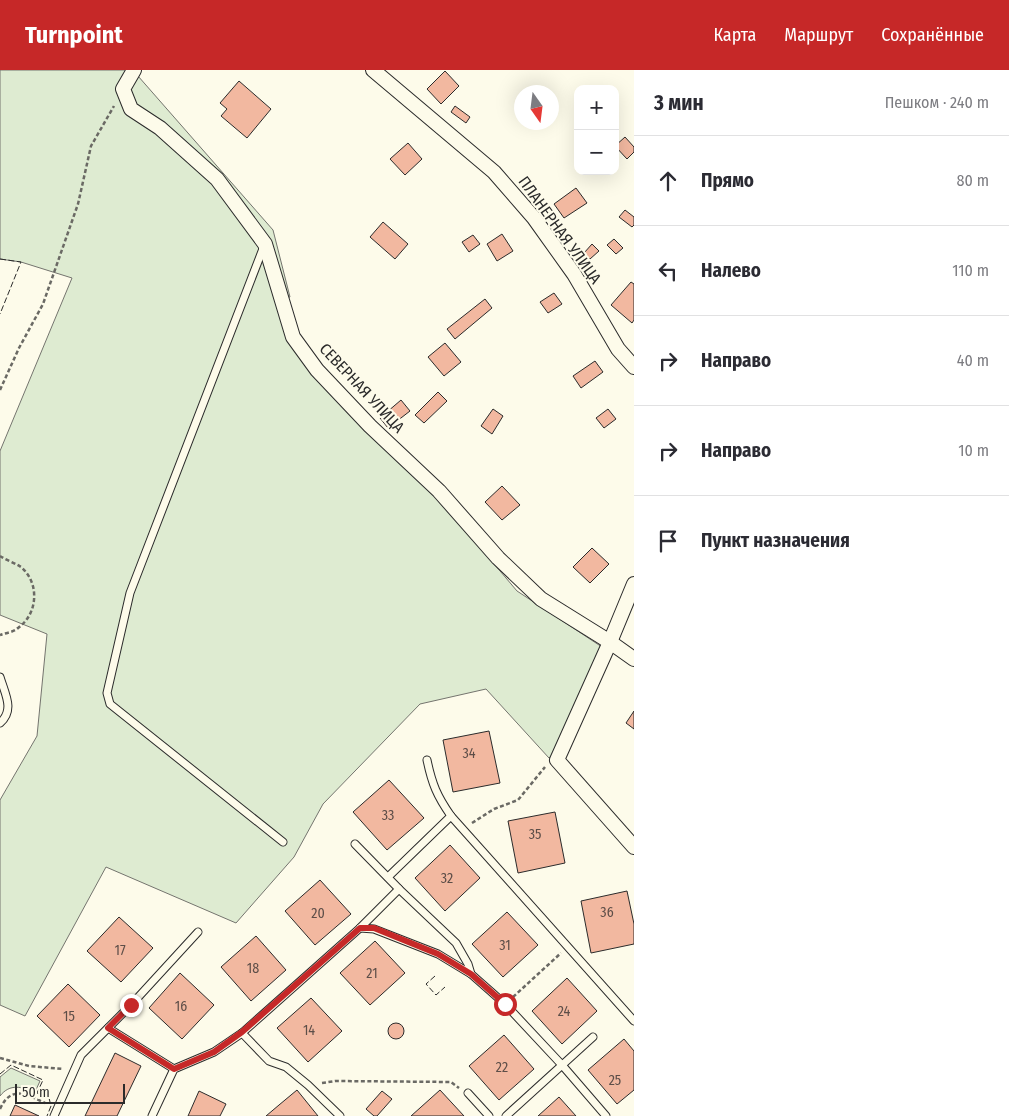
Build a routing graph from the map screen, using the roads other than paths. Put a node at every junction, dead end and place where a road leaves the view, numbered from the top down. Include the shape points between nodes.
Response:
1 (134, 70) edge
2 (373, 70) edge
3 (265, 244) junction
4 (634, 367) edge
5 (634, 584) edge
6 (610, 642) junction
7 (634, 659) edge
8 (0, 678) edge
9 (0, 724) edge
10 (427, 760) dead end
11 (452, 816) junction
12 (283, 842) dead end
13 (355, 844) dead end
14 (634, 847) edge
15 (388, 878) junction
16 (399, 890) junction
17 (360, 928) junction
18 (198, 932) dead end
19 (471, 974) junction
20 (634, 1021) edge
21 (108, 1028) junction
22 (242, 1032) junction
23 (593, 1037) dead end
24 (562, 1065) junction
25 (174, 1069) junction
26 (468, 1093) road end
27 (54, 1116) edge
28 (152, 1116) edge
29 (340, 1116) edge
30 (489, 1116) edge
31 (506, 1116) edge
32 (606, 1116) edge

1 - 3 street, СЕВЕРНАЯ УЛИЦА via 123,90 131,109 160,128 217,179
2 - 4 street, ПЛАНЕРНАЯ УЛИЦА via 494,172 534,218 574,274 618,349
3 - 6 street, СЕВЕРНАЯ УЛИЦА via 293,337 317,370 439,491 498,558 541,599
3 - 12 lane via 130,593 107,693 110,704
5 - 6 street
6 - 7 street, СЕВЕРНАЯ УЛИЦА
6 - 14 street via 557,760
8 - 9 lane via 9,706 7,718
10 - 11 lane via 432,783
11 - 15 lane
11 - 20 lane
13 - 15 lane
15 - 16 lane
16 - 17 lane
16 - 19 lane via 456,943
17 - 19 lane via 374,928 438,954
17 - 22 lane
18 - 21 lane
19 - 24 lane via 505,1004
21 - 25 lane
21 - 27 lane via 81,1055
22 - 25 lane via 214,1052
22 - 29 lane via 269,1061 286,1067 308,1084
23 - 24 lane
24 - 31 lane
24 - 32 lane
25 - 28 lane
26 - 30 lane

